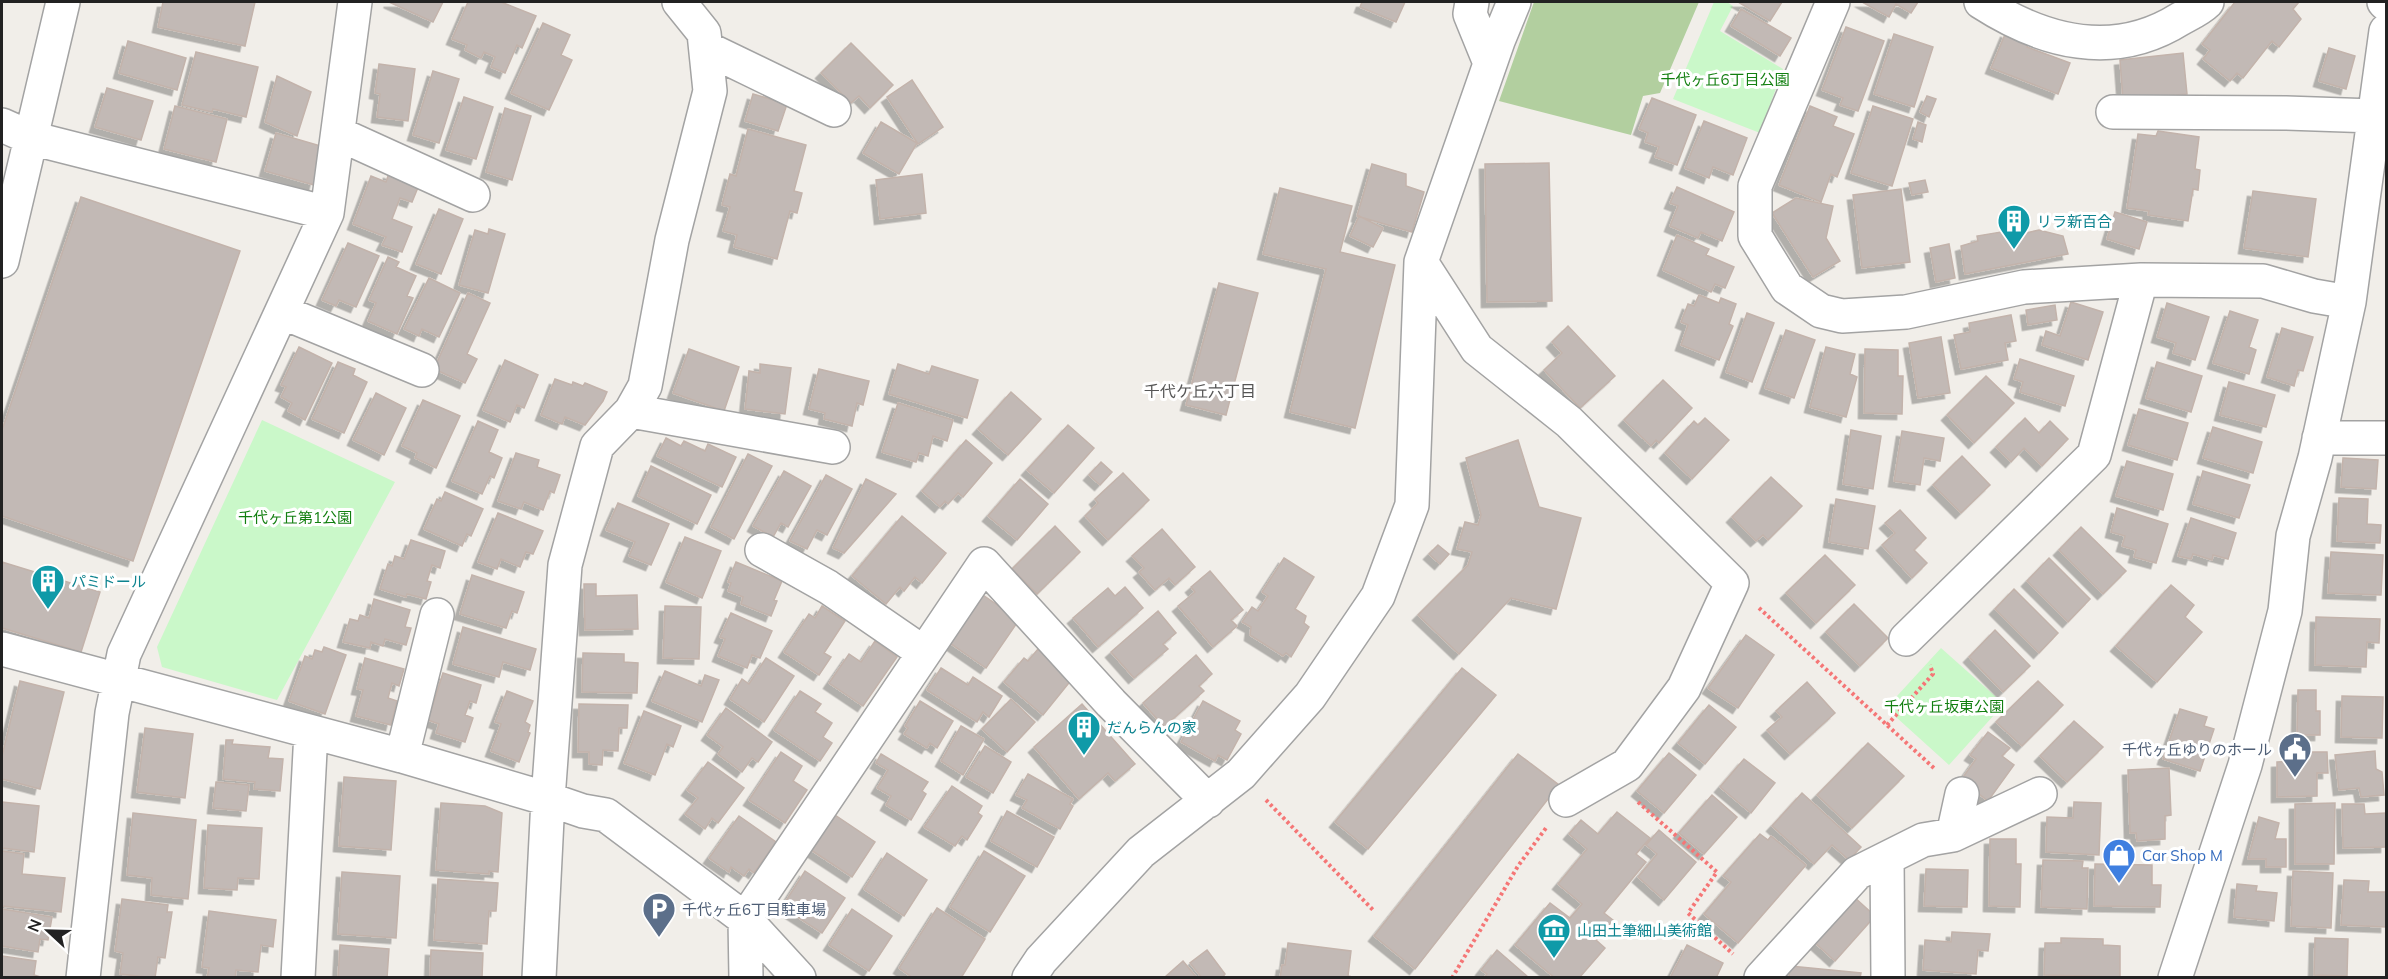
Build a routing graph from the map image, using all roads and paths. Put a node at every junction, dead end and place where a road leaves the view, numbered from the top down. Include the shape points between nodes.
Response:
1 (63, 2) edge
2 (355, 2) edge
3 (679, 2) edge
4 (1473, 2) edge
5 (1514, 2) edge
6 (1833, 2) edge
7 (1982, 2) edge
8 (2207, 2) edge
9 (2386, 31) edge
10 (706, 48) junction
11 (1490, 63) junction
12 (834, 110) dead end
13 (2113, 112) dead end
14 (2374, 116) junction
15 (2, 125) edge
16 (339, 134) junction
17 (31, 138) junction
18 (473, 195) dead end
19 (327, 213) junction
20 (2, 261) edge
21 (1421, 262) junction
22 (2141, 280) junction
23 (2349, 303) junction
24 (282, 312) junction
25 (422, 370) dead end
26 (631, 411) junction
27 (2319, 438) junction
28 (2386, 438) edge
29 (833, 447) dead end
30 (762, 550) dead end
31 (1732, 583) junction
32 (437, 615) dead end
33 (1912, 633) joint
34 (2, 650) edge
35 (924, 653) junction
36 (117, 681) junction
37 (1887, 725) junction
38 (311, 732) junction
39 (402, 756) junction
40 (1240, 774) junction
41 (1608, 776) junction
42 (1962, 794) joint
43 (2040, 794) dead end
44 (548, 799) junction
45 (1566, 800) joint
46 (1208, 801) junction
47 (1953, 835) junction
48 (1887, 858) junction
49 (1374, 911) dead end
50 (745, 919) junction
51 (1751, 969) edge
52 (83, 978) edge
53 (298, 978) edge
54 (539, 978) edge
55 (746, 978) edge
56 (799, 978) edge
57 (1029, 978) edge
58 (1452, 978) edge
59 (1888, 978) edge
60 (2175, 978) edge

1 - 17 street
2 - 16 street
3 - 10 street via 704,33
4 - 11 street via 1470,14
5 - 11 street
6 - 22 street via 1755,186 1755,236 1787,288 1821,311 1842,315 1906,312 2024,287
7 - 8 street via 2011,21 2064,40 2115,43 2164,29
9 - 14 street
10 - 12 street
10 - 26 street via 710,91 672,240 645,386
11 - 21 street
13 - 14 street
14 - 23 street
15 - 17 street
16 - 18 street
16 - 19 street
17 - 19 street
17 - 20 street
19 - 24 street
21 - 31 street via 1477,349 1569,422
21 - 40 street via 1412,505 1378,596 1310,696
22 - 23 street via 2263,281
22 - 33 street via 2094,455
23 - 27 street
24 - 25 street
24 - 36 street via 129,644
26 - 29 street
26 - 44 street via 597,446 565,566
27 - 28 street
27 - 60 street via 2293,536 2285,611 2245,765
30 - 35 street via 828,587
31 - 37 path
31 - 41 street via 1684,688 1627,765
32 - 39 street
33 - 37 path via 1933,674
34 - 36 street
35 - 46 street via 984,564 1111,703
35 - 50 street
36 - 38 street
36 - 52 street
37 - 42 path
38 - 39 street
38 - 53 street
39 - 44 street
40 - 46 street
40 - 49 path
41 - 45 street
41 - 51 path via 1717,872 1688,913
42 - 47 street
43 - 47 street
44 - 50 street via 606,815
44 - 54 street
45 - 58 path via 1518,866
46 - 57 street via 1141,852
47 - 48 street via 1923,840
48 - 51 street via 1857,873
48 - 59 street
50 - 55 street
50 - 56 street

